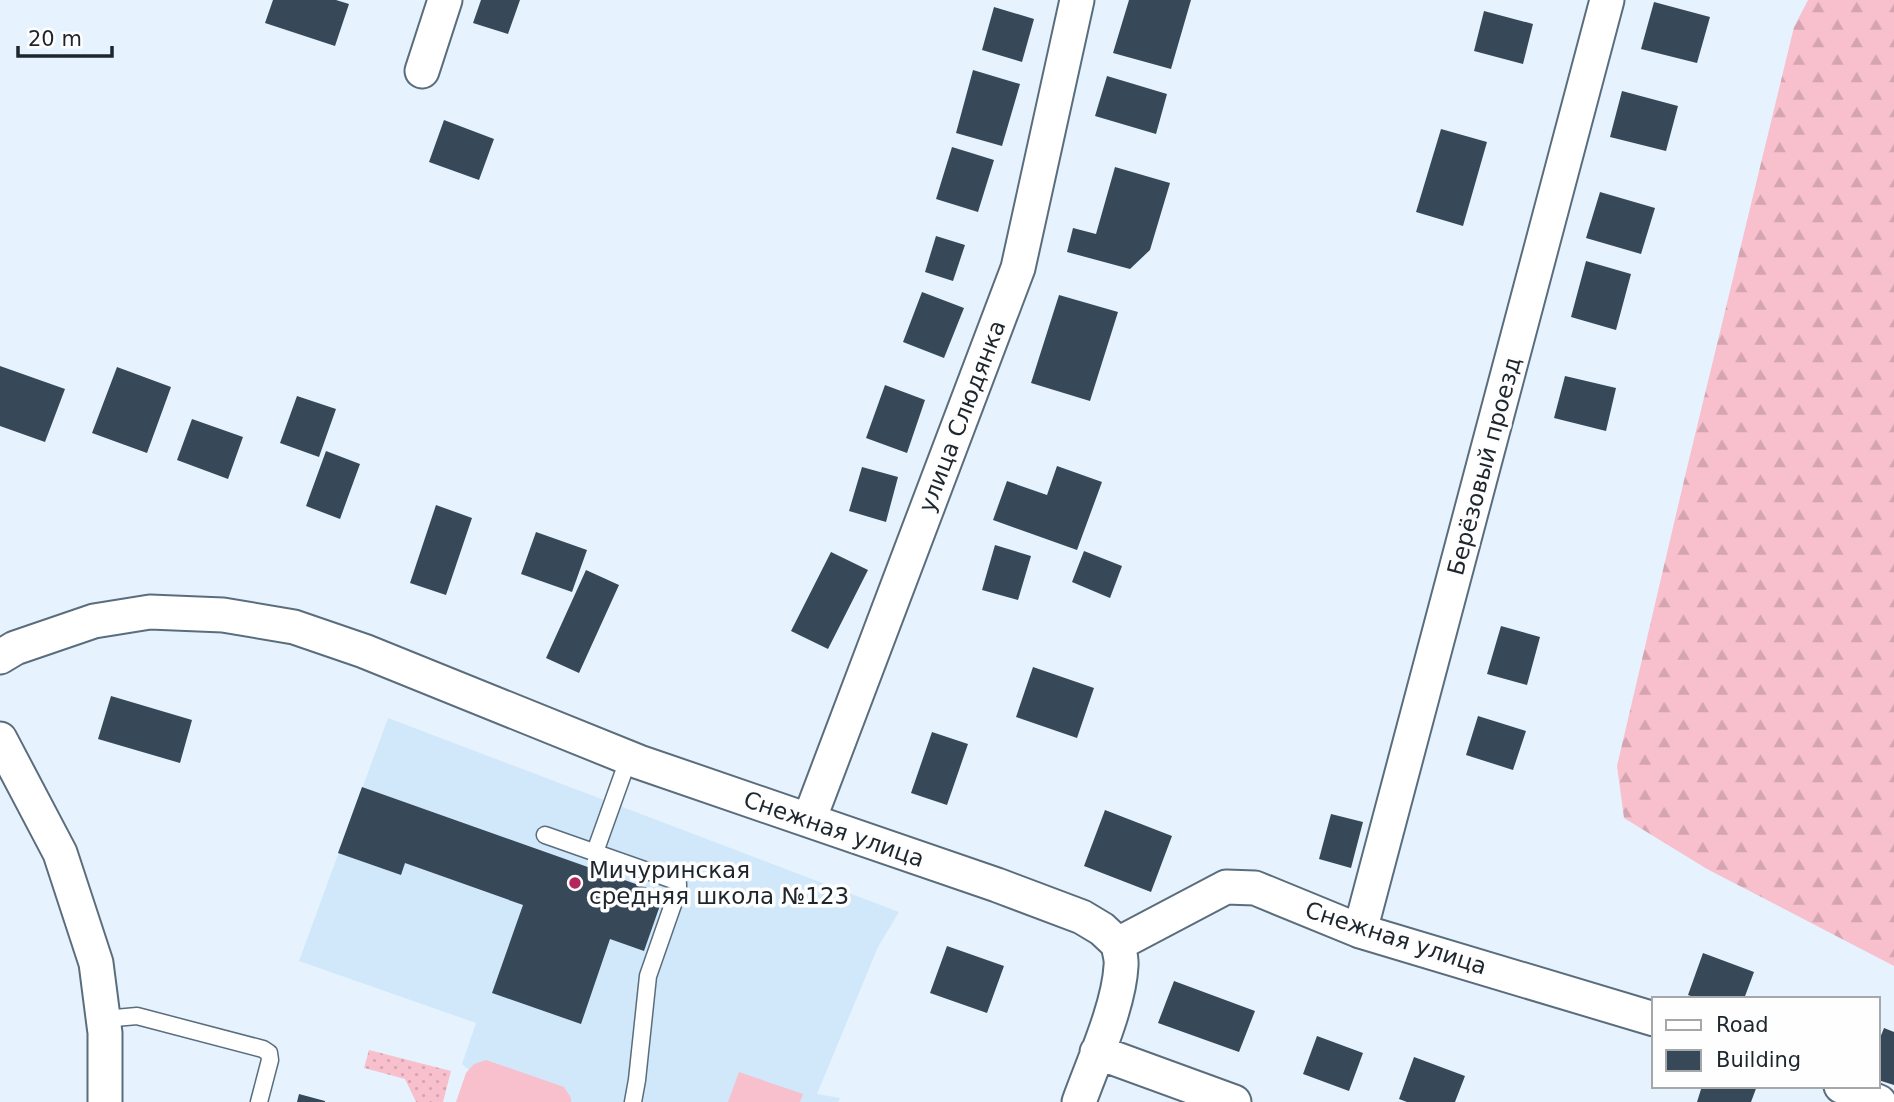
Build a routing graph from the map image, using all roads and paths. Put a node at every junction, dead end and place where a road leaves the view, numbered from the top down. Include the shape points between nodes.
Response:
1 (445, 0) edge
2 (1077, 0) edge
3 (1607, 0) edge
4 (422, 71) dead end
5 (0, 657) edge
6 (0, 739) edge
7 (629, 757) junction
8 (809, 820) junction
9 (545, 835) dead end
10 (595, 852) junction
11 (1360, 931) junction
12 (1118, 944) junction
13 (1652, 1018) edge
14 (104, 1019) junction
15 (1097, 1052) junction
16 (1846, 1088) edge
17 (105, 1102) edge
18 (259, 1102) edge
19 (633, 1102) edge
20 (1079, 1102) edge
21 (1234, 1102) edge
22 (1879, 1102) edge

1 - 4 street
2 - 8 street, улица Слюдянка via 1018,268
3 - 11 street, Берёзовый проезд
5 - 7 street, Снежная улица via 94,621 150,612 223,615 294,627 364,651
6 - 14 street via 60,853 96,963
7 - 8 street, Снежная улица
7 - 10 lane
8 - 12 street, Снежная улица via 1082,917
9 - 10 lane
10 - 19 lane via 678,884 648,976
11 - 12 street, Снежная улица via 1255,888 1226,887
11 - 13 street, Снежная улица
12 - 15 street via 1122,963 1119,984
14 - 17 street
14 - 18 lane via 137,1016 263,1049 270,1060
15 - 20 street
15 - 21 street
16 - 22 street

